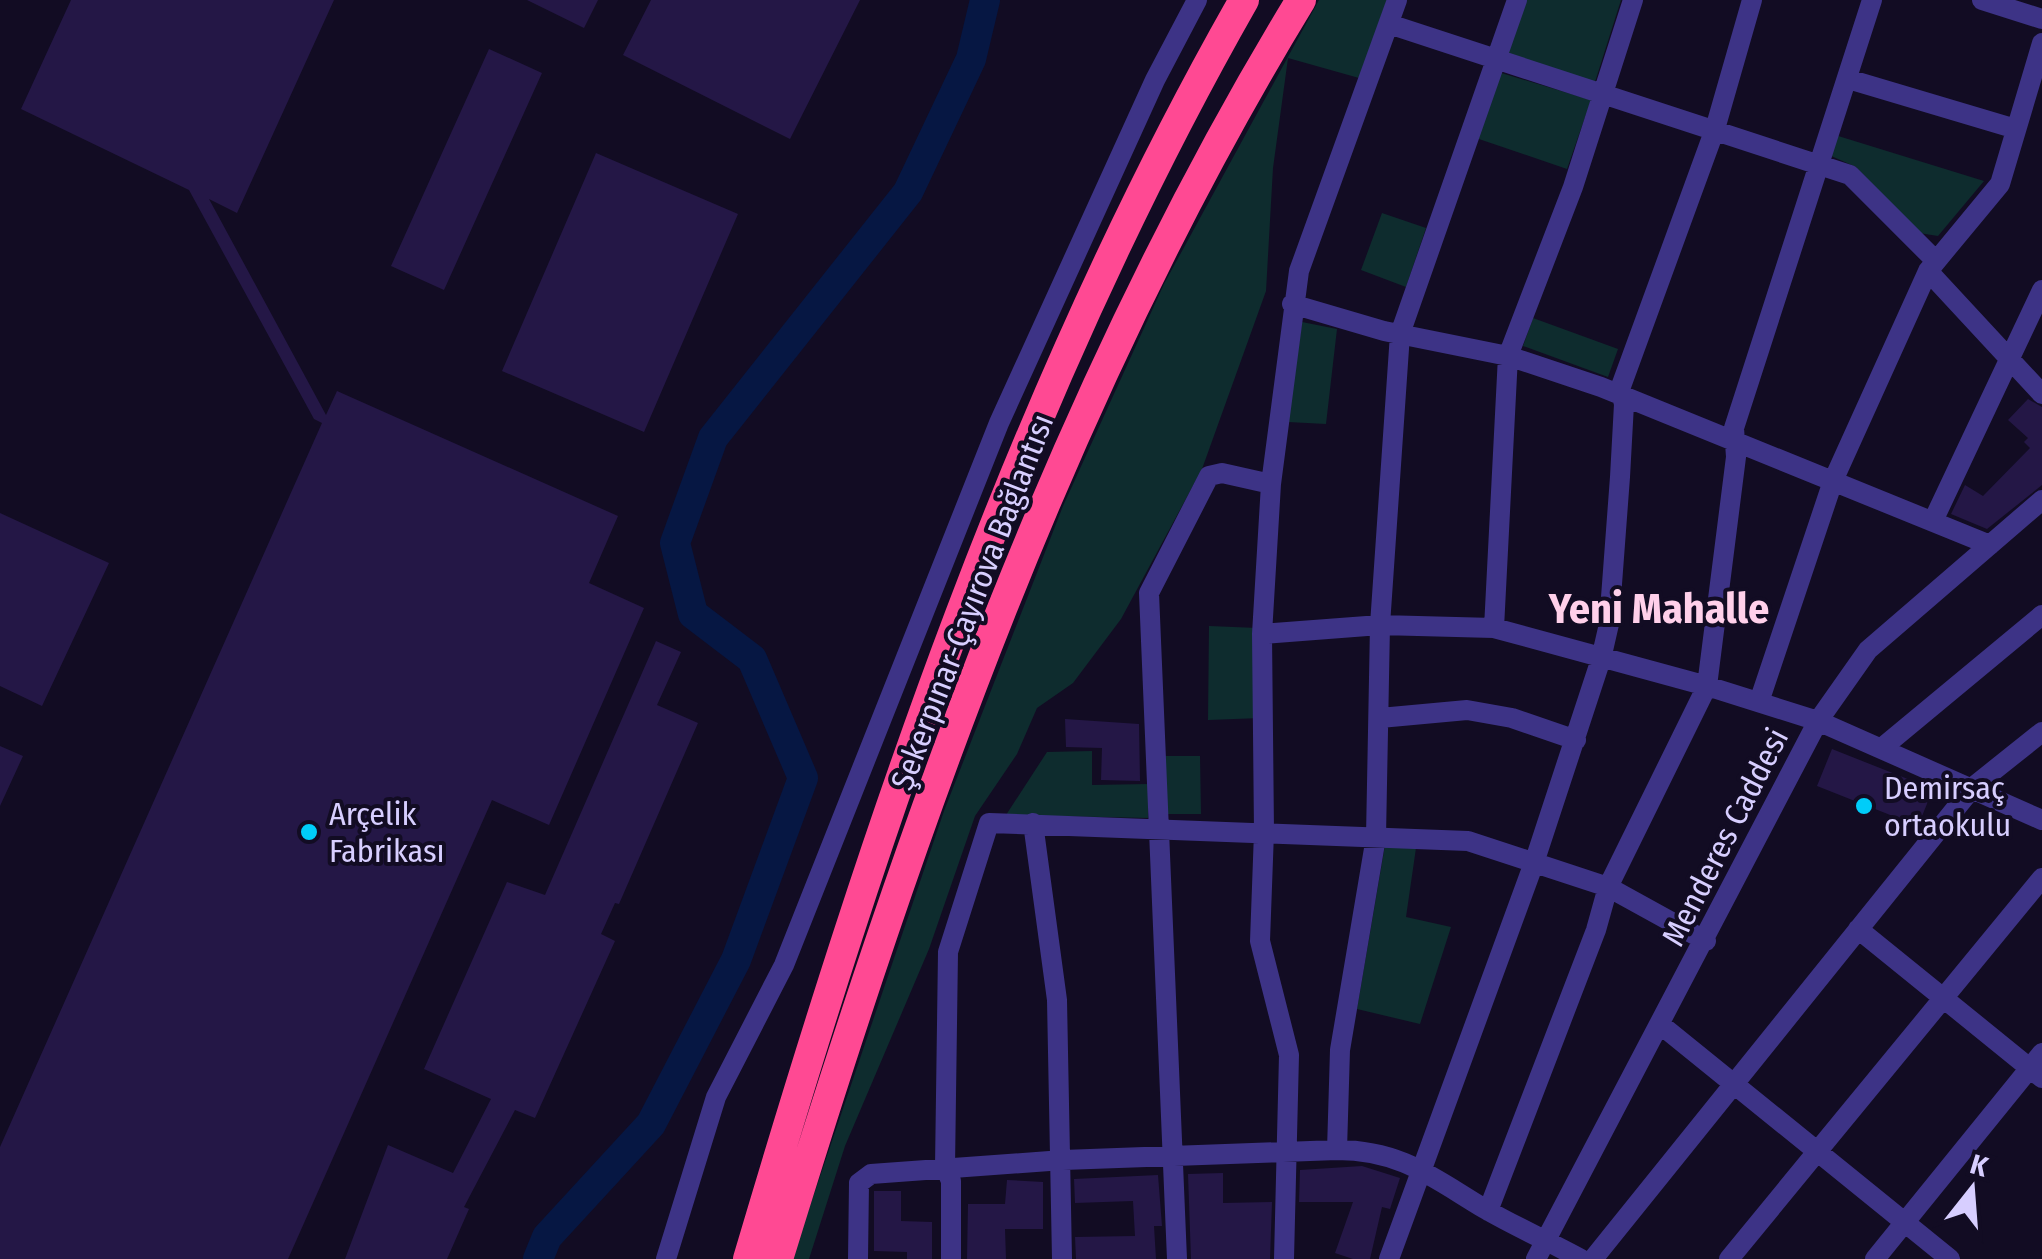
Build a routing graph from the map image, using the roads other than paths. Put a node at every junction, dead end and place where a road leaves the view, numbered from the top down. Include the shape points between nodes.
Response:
1 (1197, 0) edge
2 (1244, 0) edge
3 (1300, 0) edge
4 (1397, 0) edge
5 (1517, 0) edge
6 (1633, 0) edge
7 (1752, 0) edge
8 (1872, 0) edge
9 (1982, 0) edge
10 (2042, 19) edge
11 (1389, 24) junction
12 (2042, 43) edge
13 (1498, 59) junction
14 (1848, 80) junction
15 (1602, 92) junction
16 (2016, 128) junction
17 (1715, 129) junction
18 (1820, 164) junction
19 (1932, 266) junction
20 (2042, 290) edge
21 (1292, 304) junction
22 (1400, 334) junction
23 (1508, 356) junction
24 (2010, 359) junction
25 (2042, 394) edge
26 (1617, 395) junction
27 (1733, 441) junction
28 (1832, 480) junction
29 (1271, 484) junction
30 (2042, 500) edge
31 (1932, 522) junction
32 (1990, 545) junction
33 (2042, 615) edge
34 (1380, 625) junction
35 (1494, 628) junction
36 (1262, 634) junction
37 (1601, 658) junction
38 (1707, 686) junction
39 (1759, 702) junction
40 (1380, 718) junction
41 (1818, 721) junction
42 (2042, 732) edge
43 (1576, 740) junction
44 (1882, 746) junction
45 (1973, 787) junction
46 (2042, 820) edge
47 (1033, 823) junction
48 (1161, 827) junction
49 (1264, 832) junction
50 (1376, 837) junction
51 (1535, 860) junction
52 (2042, 878) edge
53 (1608, 888) junction
54 (1858, 929) junction
55 (1706, 941) junction
56 (1943, 998) junction
57 (1661, 1026) junction
58 (2038, 1067) edge
59 (1733, 1084) junction
60 (1338, 1150) junction
61 (1290, 1152) junction
62 (1818, 1152) junction
63 (1173, 1156) junction
64 (1063, 1160) junction
65 (1422, 1169) junction
66 (953, 1171) junction
67 (1488, 1211) junction
68 (1904, 1222) junction
69 (1546, 1240) junction
70 (666, 1259) edge
71 (748, 1259) edge
72 (778, 1259) edge
73 (858, 1259) edge
74 (951, 1259) edge
75 (1062, 1259) edge
76 (1177, 1259) edge
77 (1284, 1259) edge
78 (1389, 1259) edge
79 (1536, 1259) edge
80 (1581, 1259) edge
81 (1592, 1259) edge
82 (1729, 1259) edge
83 (1874, 1259) edge
84 (1950, 1259) edge

1 - 70 street via 1154,80 999,423 784,966 716,1098
2 - 71 highway, Şekerpınar-Çayırova Bağlantısı via 1098,282 1009,486 892,806
3 - 72 highway, Şekerpınar-Çayırova Bağlantısı via 1161,247 1049,492 899,889
4 - 11 street
5 - 13 street
6 - 15 street
7 - 17 street
8 - 14 street
9 - 10 street
11 - 13 street
11 - 21 street
12 - 16 street
13 - 15 street
13 - 22 street
14 - 16 street
14 - 18 street
15 - 17 street
15 - 23 street
16 - 19 street via 2000,184
17 - 18 street
17 - 26 street
18 - 19 street via 1850,175
18 - 27 street
19 - 24 street
19 - 28 street
20 - 24 street
21 - 22 street
21 - 29 street
22 - 23 street
22 - 34 street
23 - 26 street
23 - 35 street
24 - 25 street
24 - 31 street
26 - 27 street
26 - 37 street via 1609,624
27 - 28 street
27 - 38 street
28 - 31 street
28 - 39 street
29 - 36 street
29 - 48 street via 1208,476 1149,593
30 - 32 street, Menderes Caddesi
31 - 32 street
32 - 41 street, Menderes Caddesi via 1868,650
33 - 44 street
34 - 35 street
34 - 36 street
34 - 40 street
35 - 37 street
36 - 49 street
37 - 38 street
37 - 43 street
38 - 39 street
38 - 53 street
39 - 41 street
40 - 43 street via 1468,710
40 - 50 street
41 - 44 street
41 - 55 street, Menderes Caddesi
42 - 45 street
43 - 51 street
44 - 45 street
45 - 46 street
45 - 54 street
47 - 48 street
47 - 64 street via 1057,1000
47 - 66 street via 998,821 984,830 948,952
48 - 49 street
48 - 63 street
49 - 50 street
49 - 61 street via 1260,942 1290,1055
50 - 51 street via 1468,841
50 - 60 street via 1340,1050
51 - 53 street
51 - 65 street
52 - 56 street
53 - 55 street
53 - 67 street
54 - 56 street
54 - 59 street
55 - 57 street, Menderes Caddesi
56 - 58 street
56 - 62 street
57 - 59 street
57 - 69 street, Menderes Caddesi
58 - 68 street
59 - 62 street
59 - 81 street
60 - 61 street
60 - 65 street via 1375,1150
61 - 63 street
61 - 77 street
62 - 68 street
62 - 82 street
63 - 64 street
63 - 76 street
64 - 66 street
64 - 75 street
65 - 67 street
65 - 78 street
66 - 73 street via 863,1177
66 - 74 street
67 - 69 street
68 - 83 street
68 - 84 street
69 - 79 street, Menderes Caddesi
69 - 80 street

